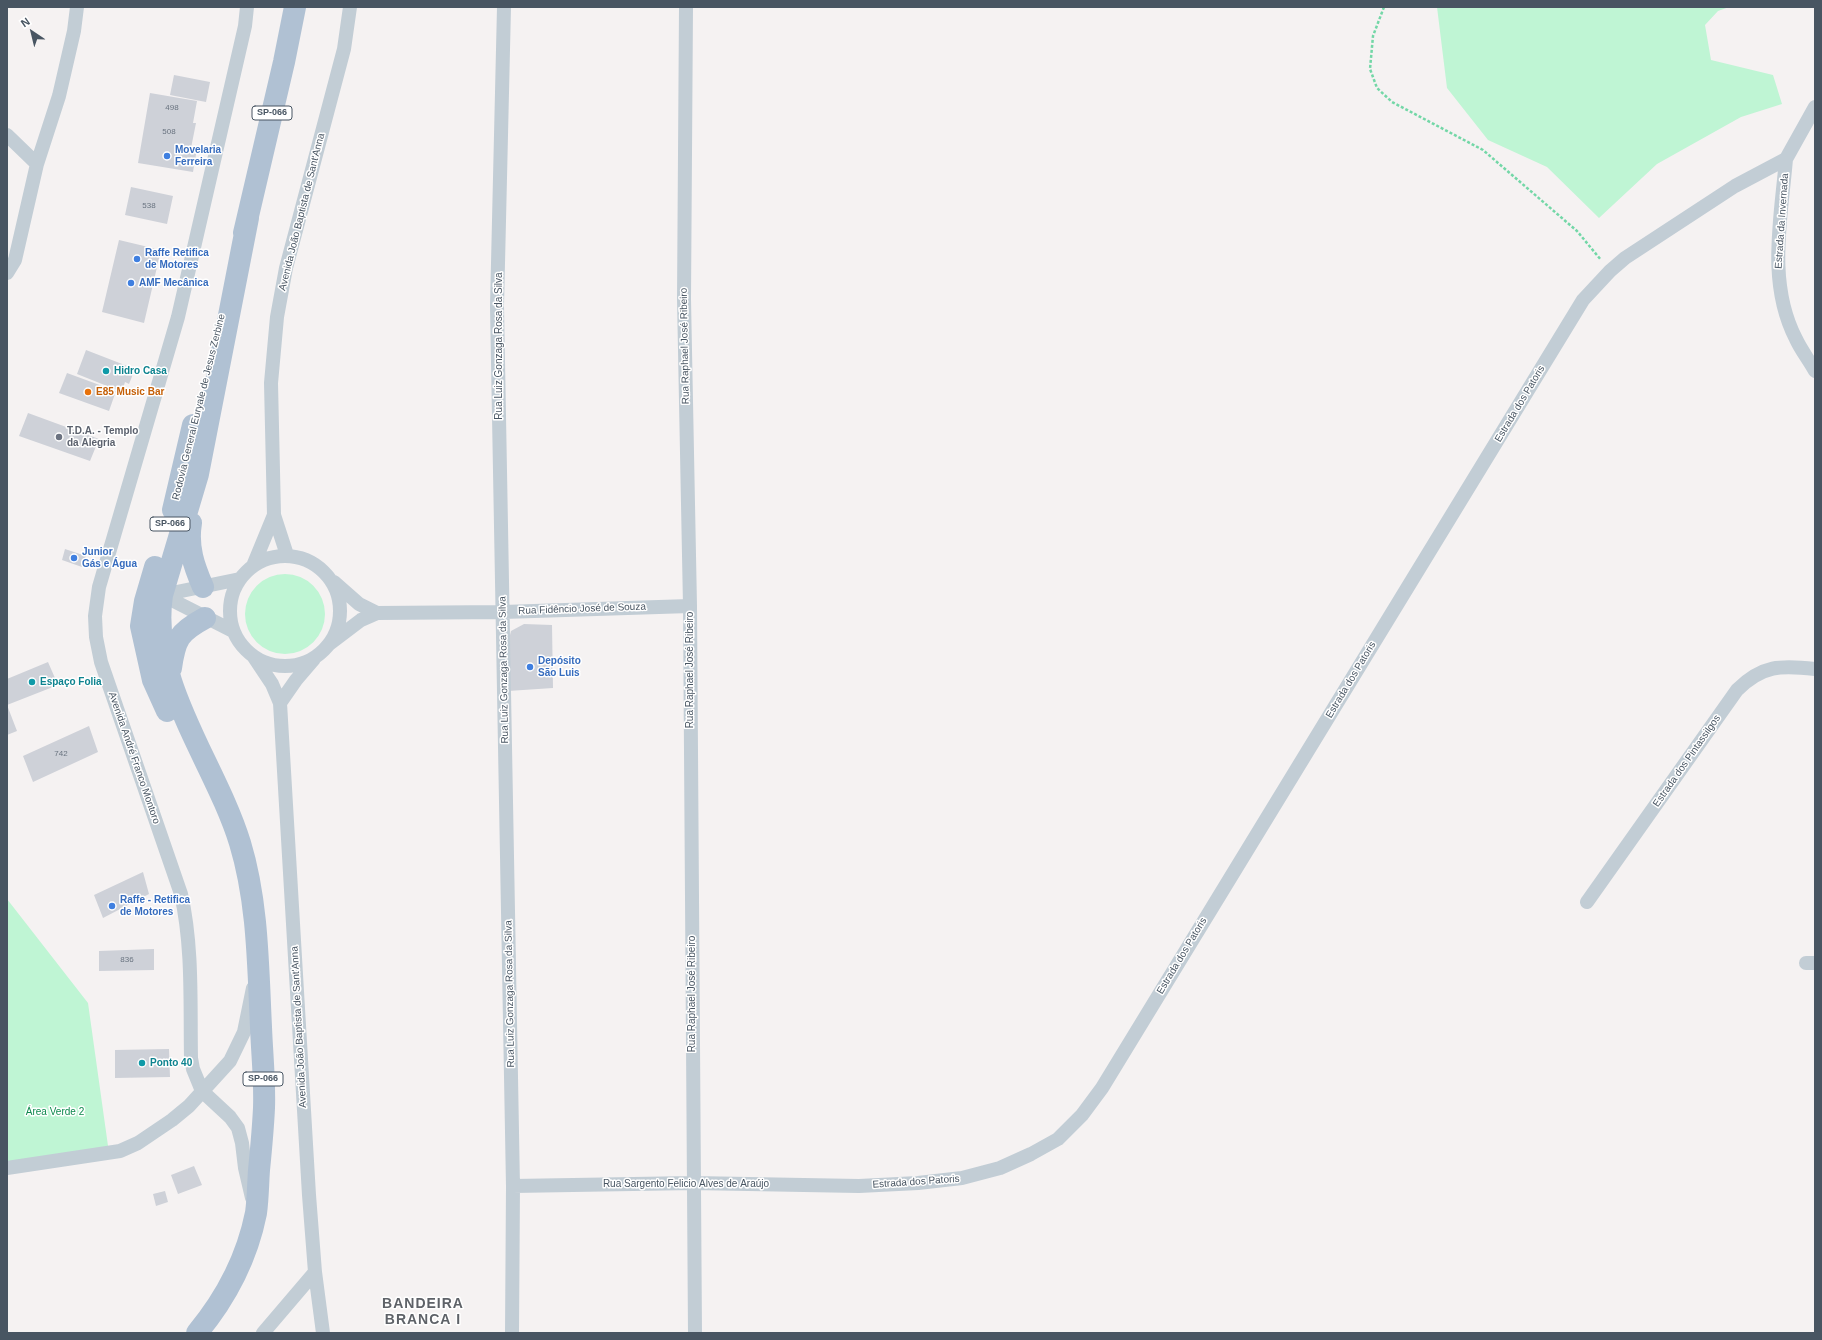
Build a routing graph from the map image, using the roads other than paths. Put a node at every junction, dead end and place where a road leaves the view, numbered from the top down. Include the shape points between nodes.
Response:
1 (77, 7) edge
2 (247, 7) edge
3 (295, 7) edge
4 (350, 7) edge
5 (504, 7) edge
6 (686, 7) edge
7 (1815, 106) edge
8 (7, 135) edge
9 (1786, 159) junction
10 (37, 164) junction
11 (248, 218) junction
12 (7, 273) edge
13 (1815, 370) edge
14 (198, 474) junction
15 (274, 516) junction
16 (168, 530) junction
17 (287, 555) junction
18 (254, 566) junction
19 (240, 579) junction
20 (331, 580) junction
21 (203, 587) junction
22 (162, 595) junction
23 (690, 606) junction
24 (503, 612) junction
25 (377, 613) junction
26 (205, 618) junction
27 (141, 626) junction
28 (234, 631) junction
29 (328, 645) junction
30 (316, 656) junction
31 (254, 657) junction
32 (1815, 670) edge
33 (170, 679) junction
34 (280, 703) junction
35 (228, 813) junction
36 (1587, 902) dead end
37 (258, 963) junction
38 (202, 1091) junction
39 (7, 1168) edge
40 (693, 1183) junction
41 (513, 1186) junction
42 (859, 1186) joint
43 (256, 1212) junction
44 (315, 1272) junction
45 (197, 1333) edge
46 (263, 1333) edge
47 (323, 1333) edge
48 (512, 1333) edge
49 (695, 1333) edge

1 - 10 street via 59,96
2 - 38 street, Avenida André Franco Montoro via 245,26 178,317 99,588 95,616 101,662 181,894 186,916 191,1058
3 - 11 main road, Rodovia General Euryale de Jesus Zerbine / SP-066
4 - 15 street, Avenida João Baptista de Sant'Anna via 344,49 286,268 277,317 271,383
5 - 24 street, Rua Luiz Gonzaga Rosa da Silva via 497,306
6 - 23 street, Rua Raphael José Ribeiro via 684,299
7 - 9 street
8 - 10 street
9 - 13 street, Estrada da Invernada via 1778,255 1779,283 1785,312 1796,339
9 - 42 street, Estrada dos Patoris via 1735,186 1625,258 1583,300 1106,1082 1082,1115 1058,1139 1000,1168 962,1178
10 - 12 street via 15,260
11 - 14 main road, Rodovia General Euryale de Jesus Zerbine / SP-066
11 - 16 main road, Rodovia General Euryale de Jesus Zerbine / SP-066 via 200,397
14 - 21 main road via 189,535 194,566
14 - 22 main road, Rodovia General Euryale de Jesus Zerbine / SP-066
15 - 17 street, Avenida João Baptista de Sant'Anna
15 - 18 street, Avenida João Baptista de Sant'Anna
16 - 22 main road
16 - 27 main road, Rodovia General Euryale de Jesus Zerbine / SP-066 via 151,579
17 - 18 street via 269,558
17 - 20 street via 314,564
18 - 19 street
19 - 21 street
19 - 28 street via 232,595 230,613
20 - 25 street, Rua Fidêncio José de Souza via 359,604
20 - 29 street via 338,596 340,613 337,630
21 - 22 street
22 - 26 street
22 - 27 main road
22 - 33 main road, Rodovia General Euryale de Jesus Zerbine / SP-066 via 161,636
23 - 24 street, Rua Fidêncio José de Souza
23 - 40 street, Rua Raphael José Ribeiro
24 - 25 street, Rua Fidêncio José de Souza
24 - 41 street, Rua Luiz Gonzaga Rosa da Silva
25 - 29 street, Rua Fidêncio José de Souza via 361,620
26 - 28 street
26 - 33 main road via 184,630 178,638 174,647
27 - 35 main road, Rodovia General Euryale de Jesus Zerbine / SP-066 via 153,680 175,730
28 - 31 street via 242,646
29 - 30 street
30 - 31 street via 301,664 285,666 269,664
30 - 34 street
31 - 34 street, Avenida João Baptista de Sant'Anna via 272,684
32 - 36 street, Estrada dos Pintassilgos via 1777,667 1760,672 1737,690
33 - 35 main road, Rodovia General Euryale de Jesus Zerbine / SP-066
34 - 44 street, Avenida João Baptista de Sant'Anna
35 - 37 main road, Rodovia General Euryale de Jesus Zerbine / SP-066 via 240,842 247,870
37 - 38 street via 244,1032 238,1048 226,1066
37 - 43 main road, Rodovia General Euryale de Jesus Zerbine / SP-066 via 264,1107
38 - 39 street via 172,1120 138,1143 120,1151
38 - 43 street, Avenida André Franco Montoro via 238,1128 244,1168
40 - 41 street, Rua Sargento Felicio Alves de Araújo
40 - 42 street, Rua Sargento Felicio Alves de Araújo
40 - 49 street, Rua Raphael José Ribeiro
41 - 48 street, Rua Luiz Gonzaga Rosa da Silva
43 - 45 main road, Rodovia General Euryale de Jesus Zerbine / SP-066 via 239,1267 228,1291
44 - 46 street
44 - 47 street, Avenida João Baptista de Sant'Anna

